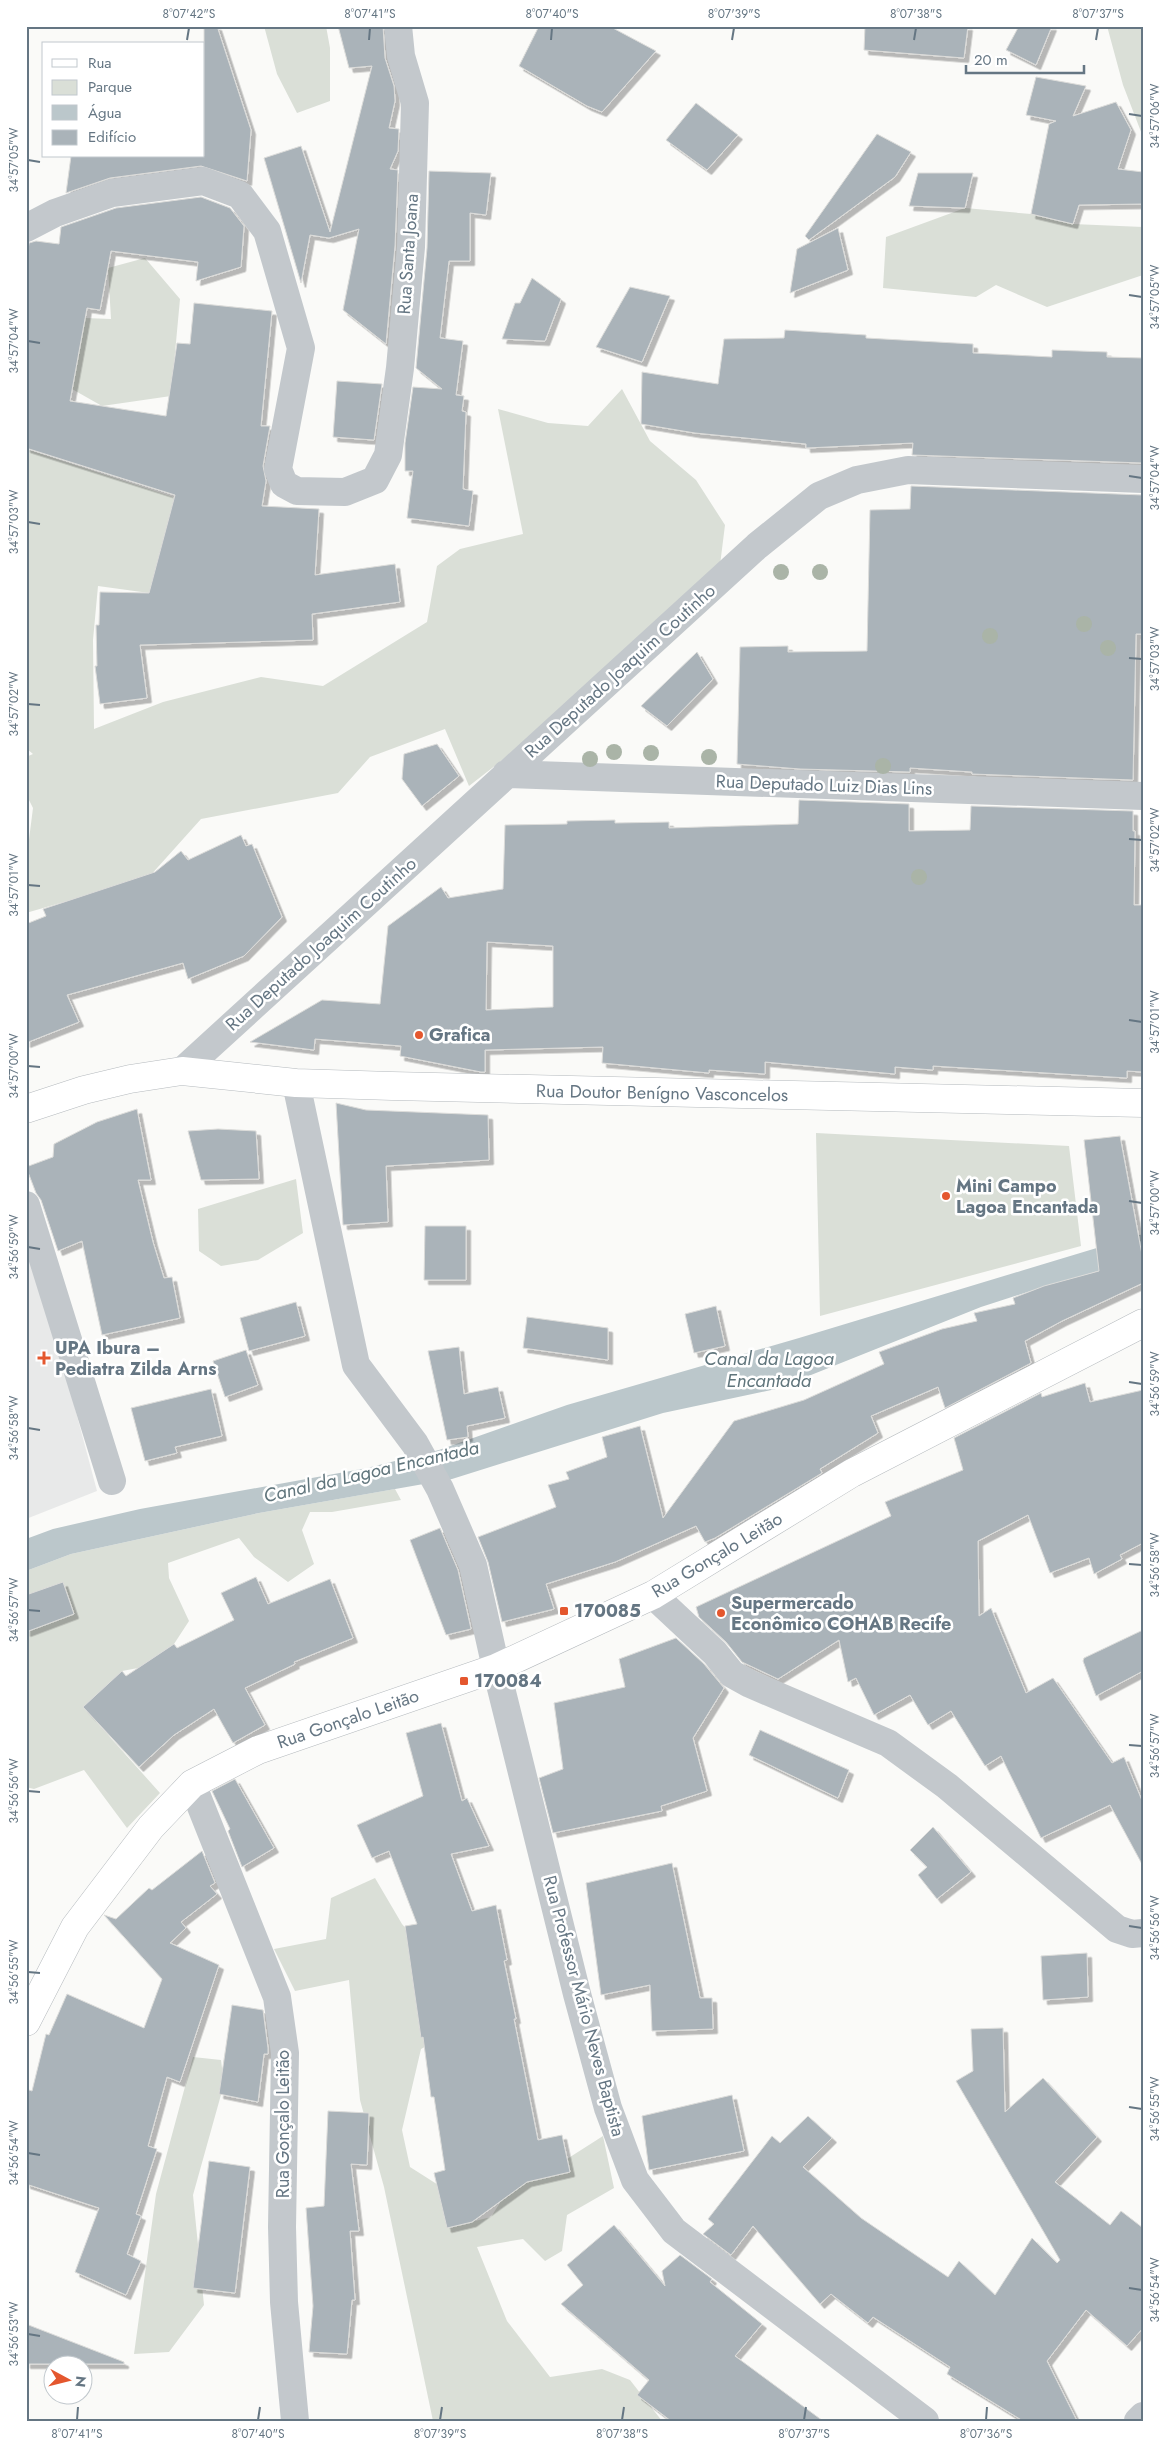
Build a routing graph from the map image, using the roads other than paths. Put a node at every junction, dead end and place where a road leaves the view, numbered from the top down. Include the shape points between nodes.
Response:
1 (398, 26) edge
2 (26, 228) edge
3 (1143, 479) edge
4 (506, 774) junction
5 (1143, 796) edge
6 (182, 1070) junction
7 (296, 1083) junction
8 (1143, 1103) edge
9 (26, 1109) edge
10 (26, 1205) edge
11 (1143, 1323) edge
12 (112, 1481) dead end
13 (653, 1595) junction
14 (496, 1668) junction
15 (192, 1784) junction
16 (1143, 1933) edge
17 (26, 2022) edge
18 (1143, 2416) edge
19 (295, 2421) edge
20 (926, 2421) edge
21 (1138, 2421) edge

1 - 2 street, Rua Santa Joana via 401,56 415,103 411,247 388,455 375,480 345,492 297,491 284,484 278,469 301,348 267,231 240,194 203,182 112,193 55,213
3 - 4 street, Rua Deputado Joaquim Coutinho via 908,470 857,480 818,496 757,546
4 - 5 street, Rua Deputado Luiz Dias Lins
4 - 6 street, Rua Deputado Joaquim Coutinho
6 - 7 main road, Rua Doutor Benígno Vasconcelos
6 - 9 main road, Rua Doutor Benígno Vasconcelos via 120,1081
7 - 8 main road, Rua Doutor Benígno Vasconcelos
7 - 14 street, Rua Professor Mário Neves Baptista via 356,1365 416,1444 440,1489 473,1565
10 - 12 street
11 - 13 main road, Rua Gonçalo Leitão via 852,1472
13 - 14 main road, Rua Gonçalo Leitão
13 - 16 street via 715,1653 732,1674 888,1743 947,1786 1117,1929 1132,1934
14 - 15 main road, Rua Gonçalo Leitão via 258,1750
14 - 20 street, Rua Professor Mário Neves Baptista via 608,2108 635,2180 674,2231
15 - 17 main road, Rua Gonçalo Leitão via 151,1827 75,1927
15 - 19 street, Rua Gonçalo Leitão via 277,1998 285,2053 284,2302
18 - 21 street

